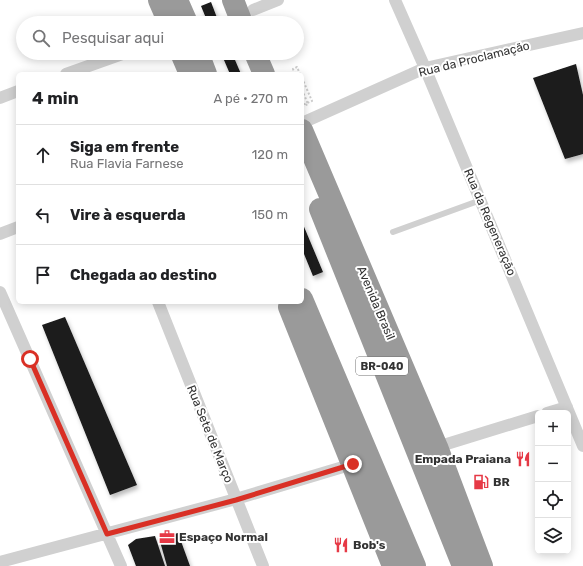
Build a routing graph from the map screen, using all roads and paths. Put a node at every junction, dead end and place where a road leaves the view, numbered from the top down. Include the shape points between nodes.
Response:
1 (159, 0) edge
2 (178, 0) edge
3 (233, 0) edge
4 (278, 0) edge
5 (395, 0) edge
6 (250, 14) edge
7 (166, 16) edge
8 (184, 16) edge
9 (583, 33) edge
10 (105, 60) edge
11 (184, 60) edge
12 (201, 60) edge
13 (258, 60) edge
14 (273, 60) edge
15 (425, 68) junction
16 (72, 72) edge
17 (189, 72) edge
18 (205, 72) edge
19 (263, 72) edge
20 (278, 72) edge
21 (295, 72) edge
22 (299, 72) edge
23 (304, 83) edge
24 (16, 92) edge
25 (304, 95) edge
26 (0, 98) edge
27 (304, 105) edge
28 (304, 105) edge
29 (304, 122) edge
30 (304, 135) edge
31 (304, 171) edge
32 (481, 200) junction
33 (16, 228) edge
34 (393, 232) dead end
35 (0, 234) edge
36 (0, 292) edge
37 (356, 298) junction
38 (159, 304) edge
39 (288, 304) edge
40 (304, 304) edge
41 (567, 407) junction
42 (557, 410) edge
43 (535, 417) edge
44 (437, 446) junction
45 (583, 446) edge
46 (353, 464) junction
47 (236, 500) junction
48 (107, 534) junction
49 (0, 562) edge
50 (121, 566) edge
51 (263, 566) edge
52 (393, 566) edge
53 (414, 566) edge
54 (463, 566) edge
55 (473, 566) edge
56 (482, 566) edge

1 - 7 highway
2 - 8 highway
3 - 6 highway
4 - 6 street
5 - 15 street, Rua da Regeneração
9 - 15 street, Rua da Proclamação
10 - 16 street
11 - 17 highway
12 - 18 highway
13 - 19 highway
14 - 20 highway
15 - 29 street, Rua da Proclamação
15 - 32 street, Rua da Regeneração
21 - 22 path via 293,69 297,67
23 - 27 path via 312,101
24 - 26 street
25 - 28 path, bridge via 308,104
30 - 44 highway, Avenida Brasil
31 - 37 highway, Avenida Brasil / BR-040
32 - 34 lane
32 - 41 street, Rua da Regeneração
33 - 35 street
36 - 48 street
37 - 54 highway, Avenida Brasil / BR-040
37 - 55 highway via 374,326
38 - 47 street, Rua Sete de Março
39 - 46 highway
40 - 53 highway
41 - 42 street
41 - 45 street, Rua da Regeneração
43 - 44 street
44 - 56 highway, Avenida Brasil
46 - 47 street
46 - 52 highway
47 - 48 street
47 - 51 street, Rua Sete de Março
48 - 49 street
48 - 50 street

